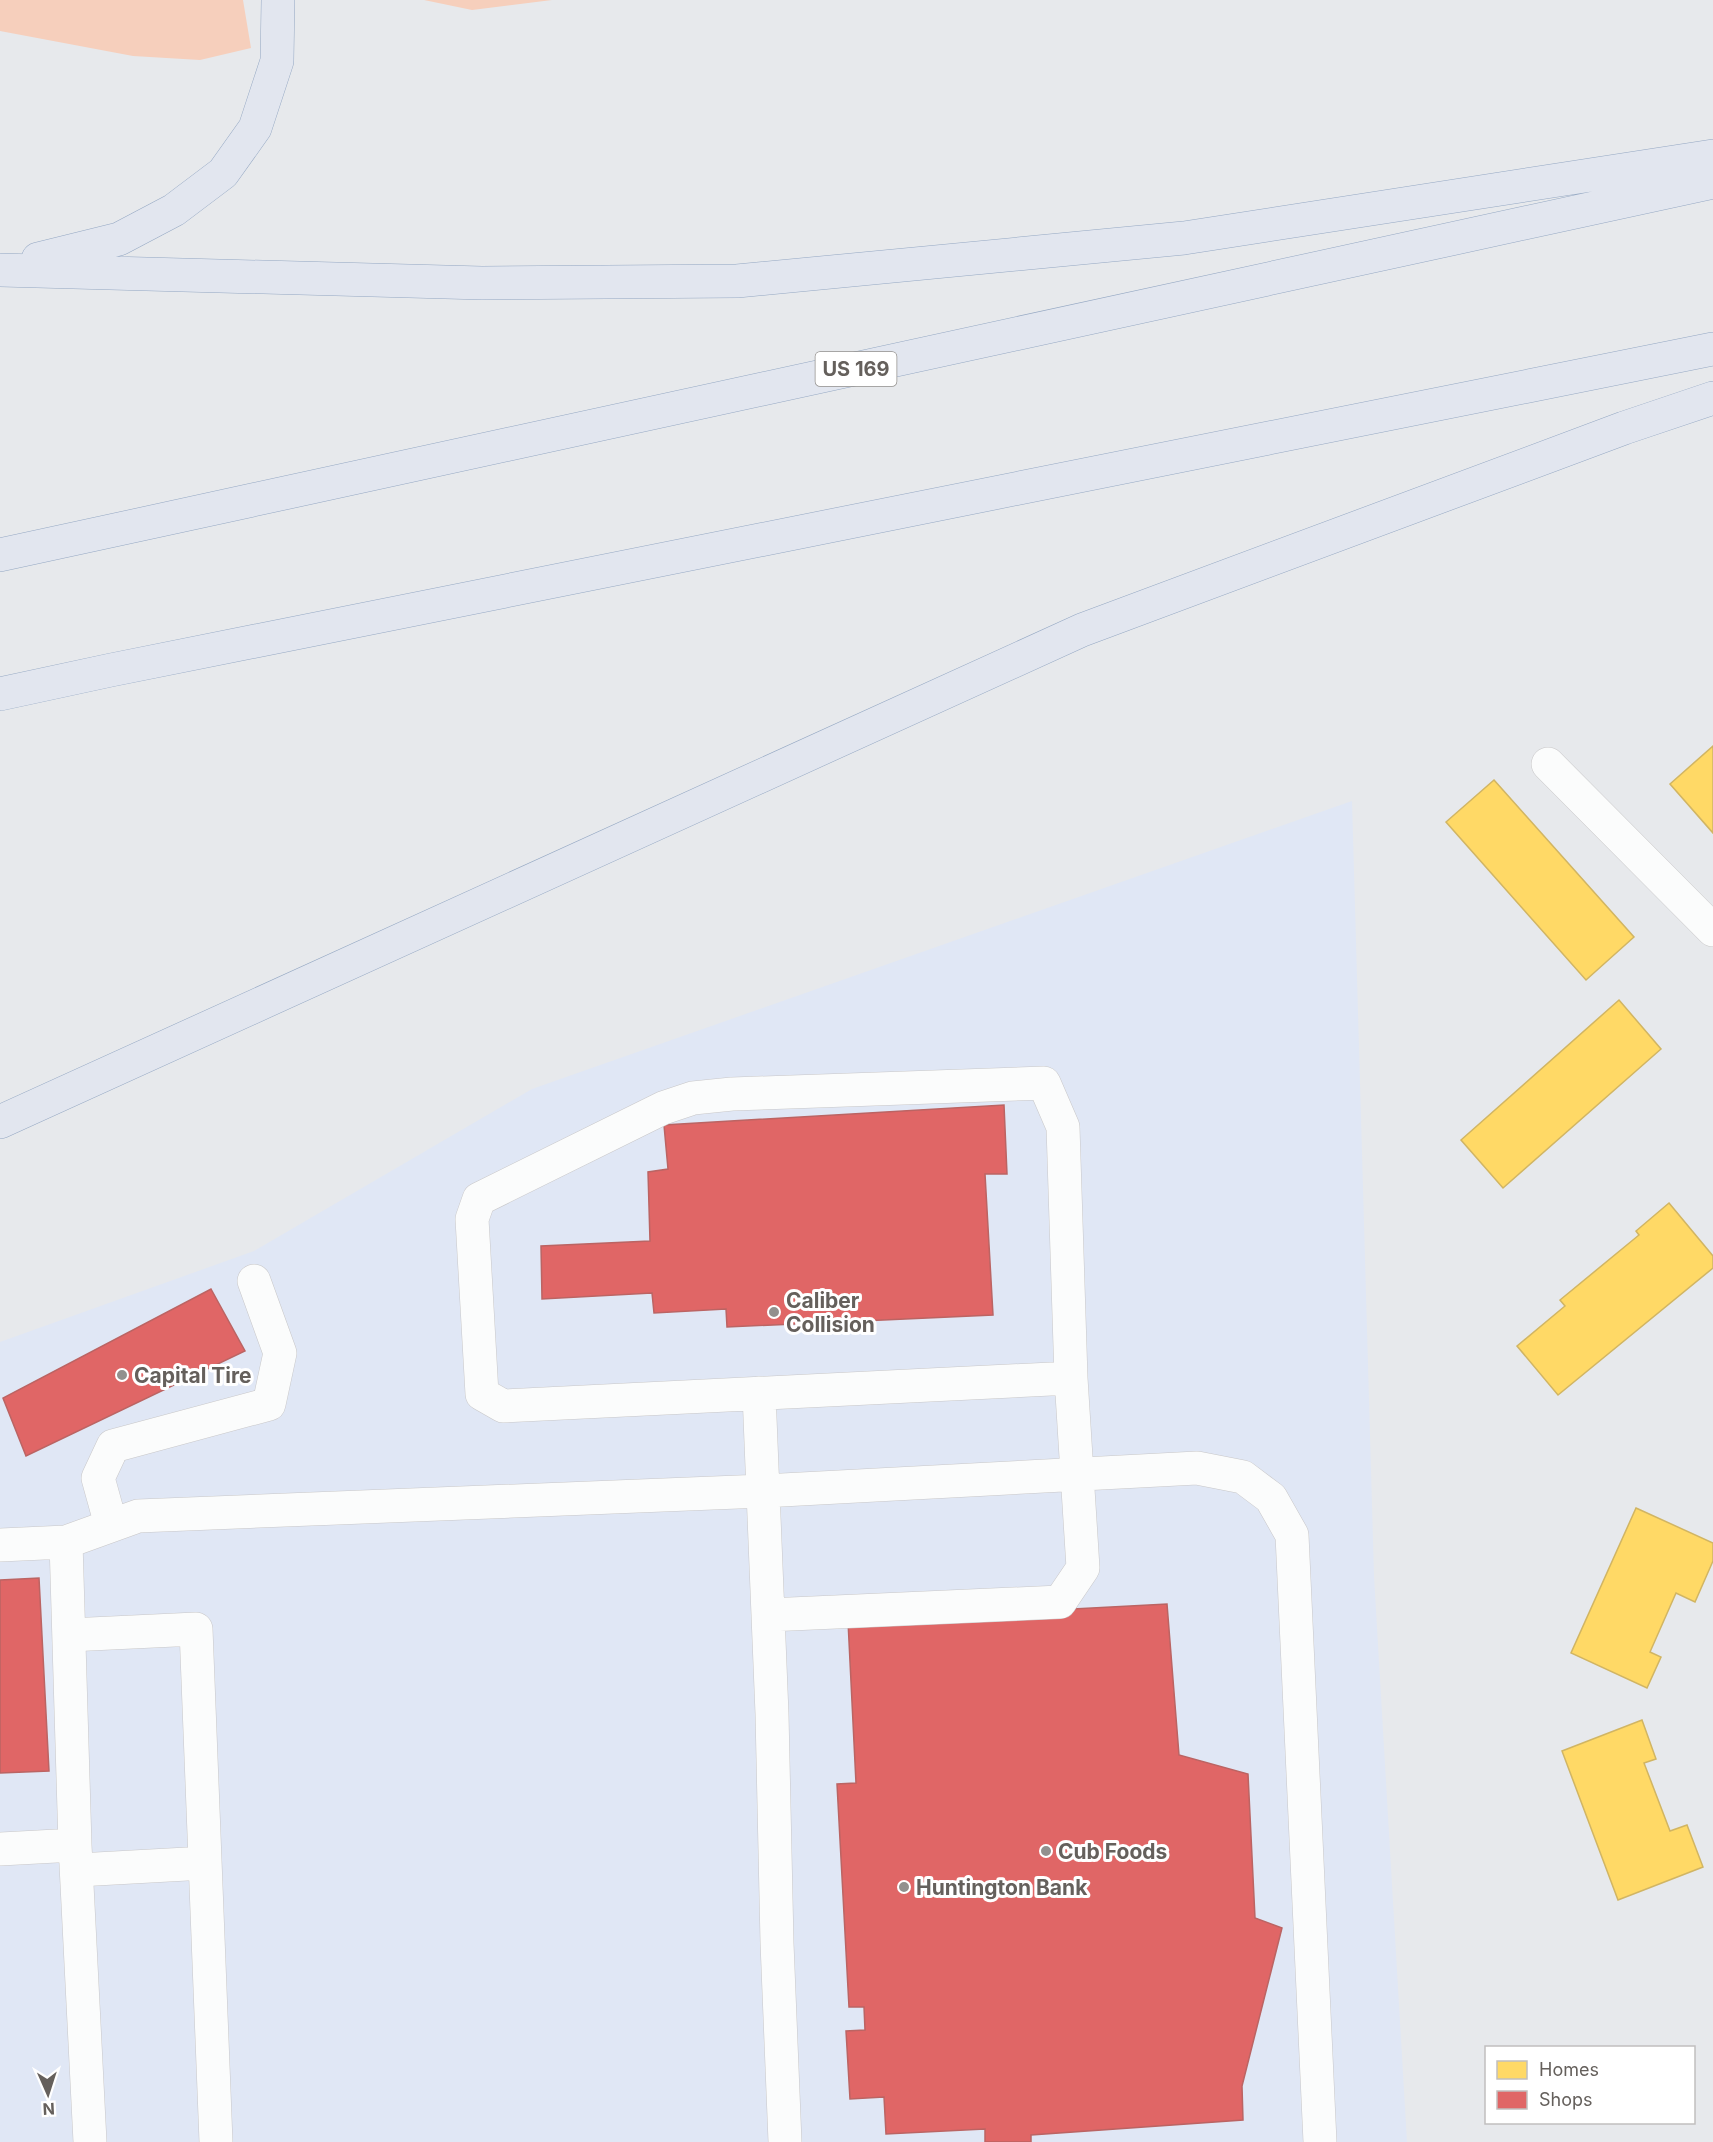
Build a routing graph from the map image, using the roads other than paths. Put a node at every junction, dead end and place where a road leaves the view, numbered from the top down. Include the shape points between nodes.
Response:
1 (278, 0) edge
2 (1713, 156) edge
3 (1713, 182) edge
4 (0, 269) edge
5 (1713, 349) edge
6 (1713, 398) edge
7 (0, 555) edge
8 (0, 694) edge
9 (1548, 764) dead end
10 (1713, 930) edge
11 (0, 1122) edge
12 (254, 1281) dead end
13 (1071, 1378) junction
14 (759, 1393) junction
15 (1076, 1474) junction
16 (763, 1491) junction
17 (111, 1525) junction
18 (66, 1542) junction
19 (0, 1545) edge
20 (768, 1616) junction
21 (69, 1635) junction
22 (0, 1849) edge
23 (77, 1858) junction
24 (205, 1863) junction
25 (90, 2142) edge
26 (216, 2142) edge
27 (785, 2142) edge
28 (1320, 2142) edge

1 - 4 highway via 277,61 255,128 222,173 174,210 119,239
2 - 4 highway via 1184,238 736,281 482,283
3 - 7 highway, US 169
5 - 8 highway
6 - 11 highway via 1082,630
9 - 10 lane
12 - 17 lane via 280,1353 269,1404 113,1446 98,1478
13 - 14 lane
13 - 14 lane via 1063,1127 1044,1083 693,1098 663,1108 479,1199 472,1219 482,1394 503,1406
13 - 15 lane
14 - 16 lane
15 - 16 lane
15 - 20 lane via 1083,1569 1060,1602
15 - 28 lane via 1197,1468 1243,1477 1271,1498 1292,1535
16 - 17 lane via 138,1516
16 - 20 lane
17 - 18 lane
18 - 19 lane
18 - 21 lane
20 - 27 lane
21 - 23 lane
21 - 24 lane via 196,1629
22 - 23 lane
23 - 24 lane
23 - 25 lane
24 - 26 lane

